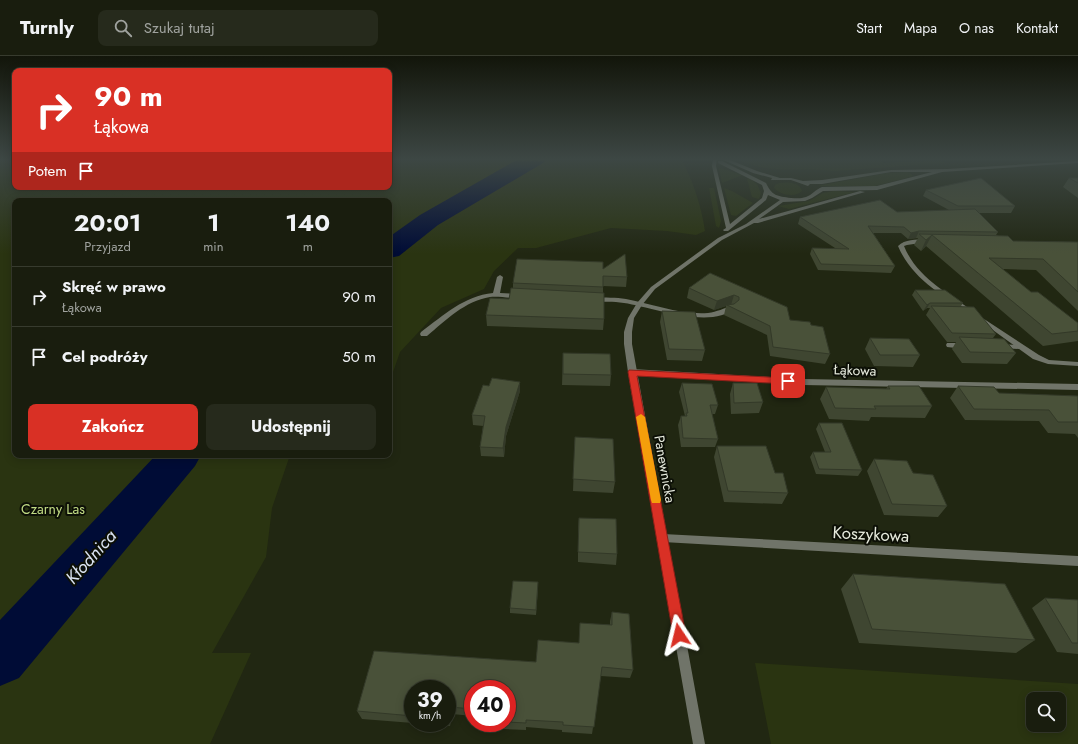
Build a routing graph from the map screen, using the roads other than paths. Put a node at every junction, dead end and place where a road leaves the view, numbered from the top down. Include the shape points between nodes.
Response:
1 (720, 190) edge
2 (821, 190) edge
3 (869, 190) edge
4 (767, 191) joint
5 (814, 192) joint
6 (790, 199) junction
7 (748, 225) junction
8 (728, 227) junction
9 (720, 239) junction
10 (931, 241) edge
11 (500, 277) dead end
12 (496, 295) junction
13 (526, 296) edge
14 (586, 299) edge
15 (639, 304) junction
16 (732, 308) edge
17 (956, 312) edge
18 (971, 312) junction
19 (424, 334) dead end
20 (950, 345) dead end
21 (973, 346) edge
22 (989, 346) edge
23 (1019, 346) junction
24 (1078, 364) edge
25 (632, 372) junction
26 (1078, 387) edge
27 (663, 538) junction
28 (1078, 561) edge
29 (699, 744) edge

1 - 8 street
2 - 5 street
3 - 7 street
4 - 6 street
4 - 8 street, Panewnicka via 764,199
5 - 6 street via 808,198
6 - 7 street, Panewnicka via 772,206
7 - 9 street, Panewnicka
8 - 9 street, Panewnicka
9 - 15 street, Panewnicka via 654,288
10 - 18 street via 905,243 901,246 904,256 926,280
11 - 12 street
12 - 13 street
12 - 19 street via 474,299 462,305
14 - 15 street
15 - 16 street via 672,312 709,315 728,312
15 - 25 street, Panewnicka via 628,332
17 - 18 street
18 - 23 street
20 - 21 street
22 - 23 street
23 - 24 street via 1048,362
25 - 26 street, Łąkowa via 803,382
25 - 27 street, Panewnicka
27 - 28 street, Koszykowa
27 - 29 street, Panewnicka

